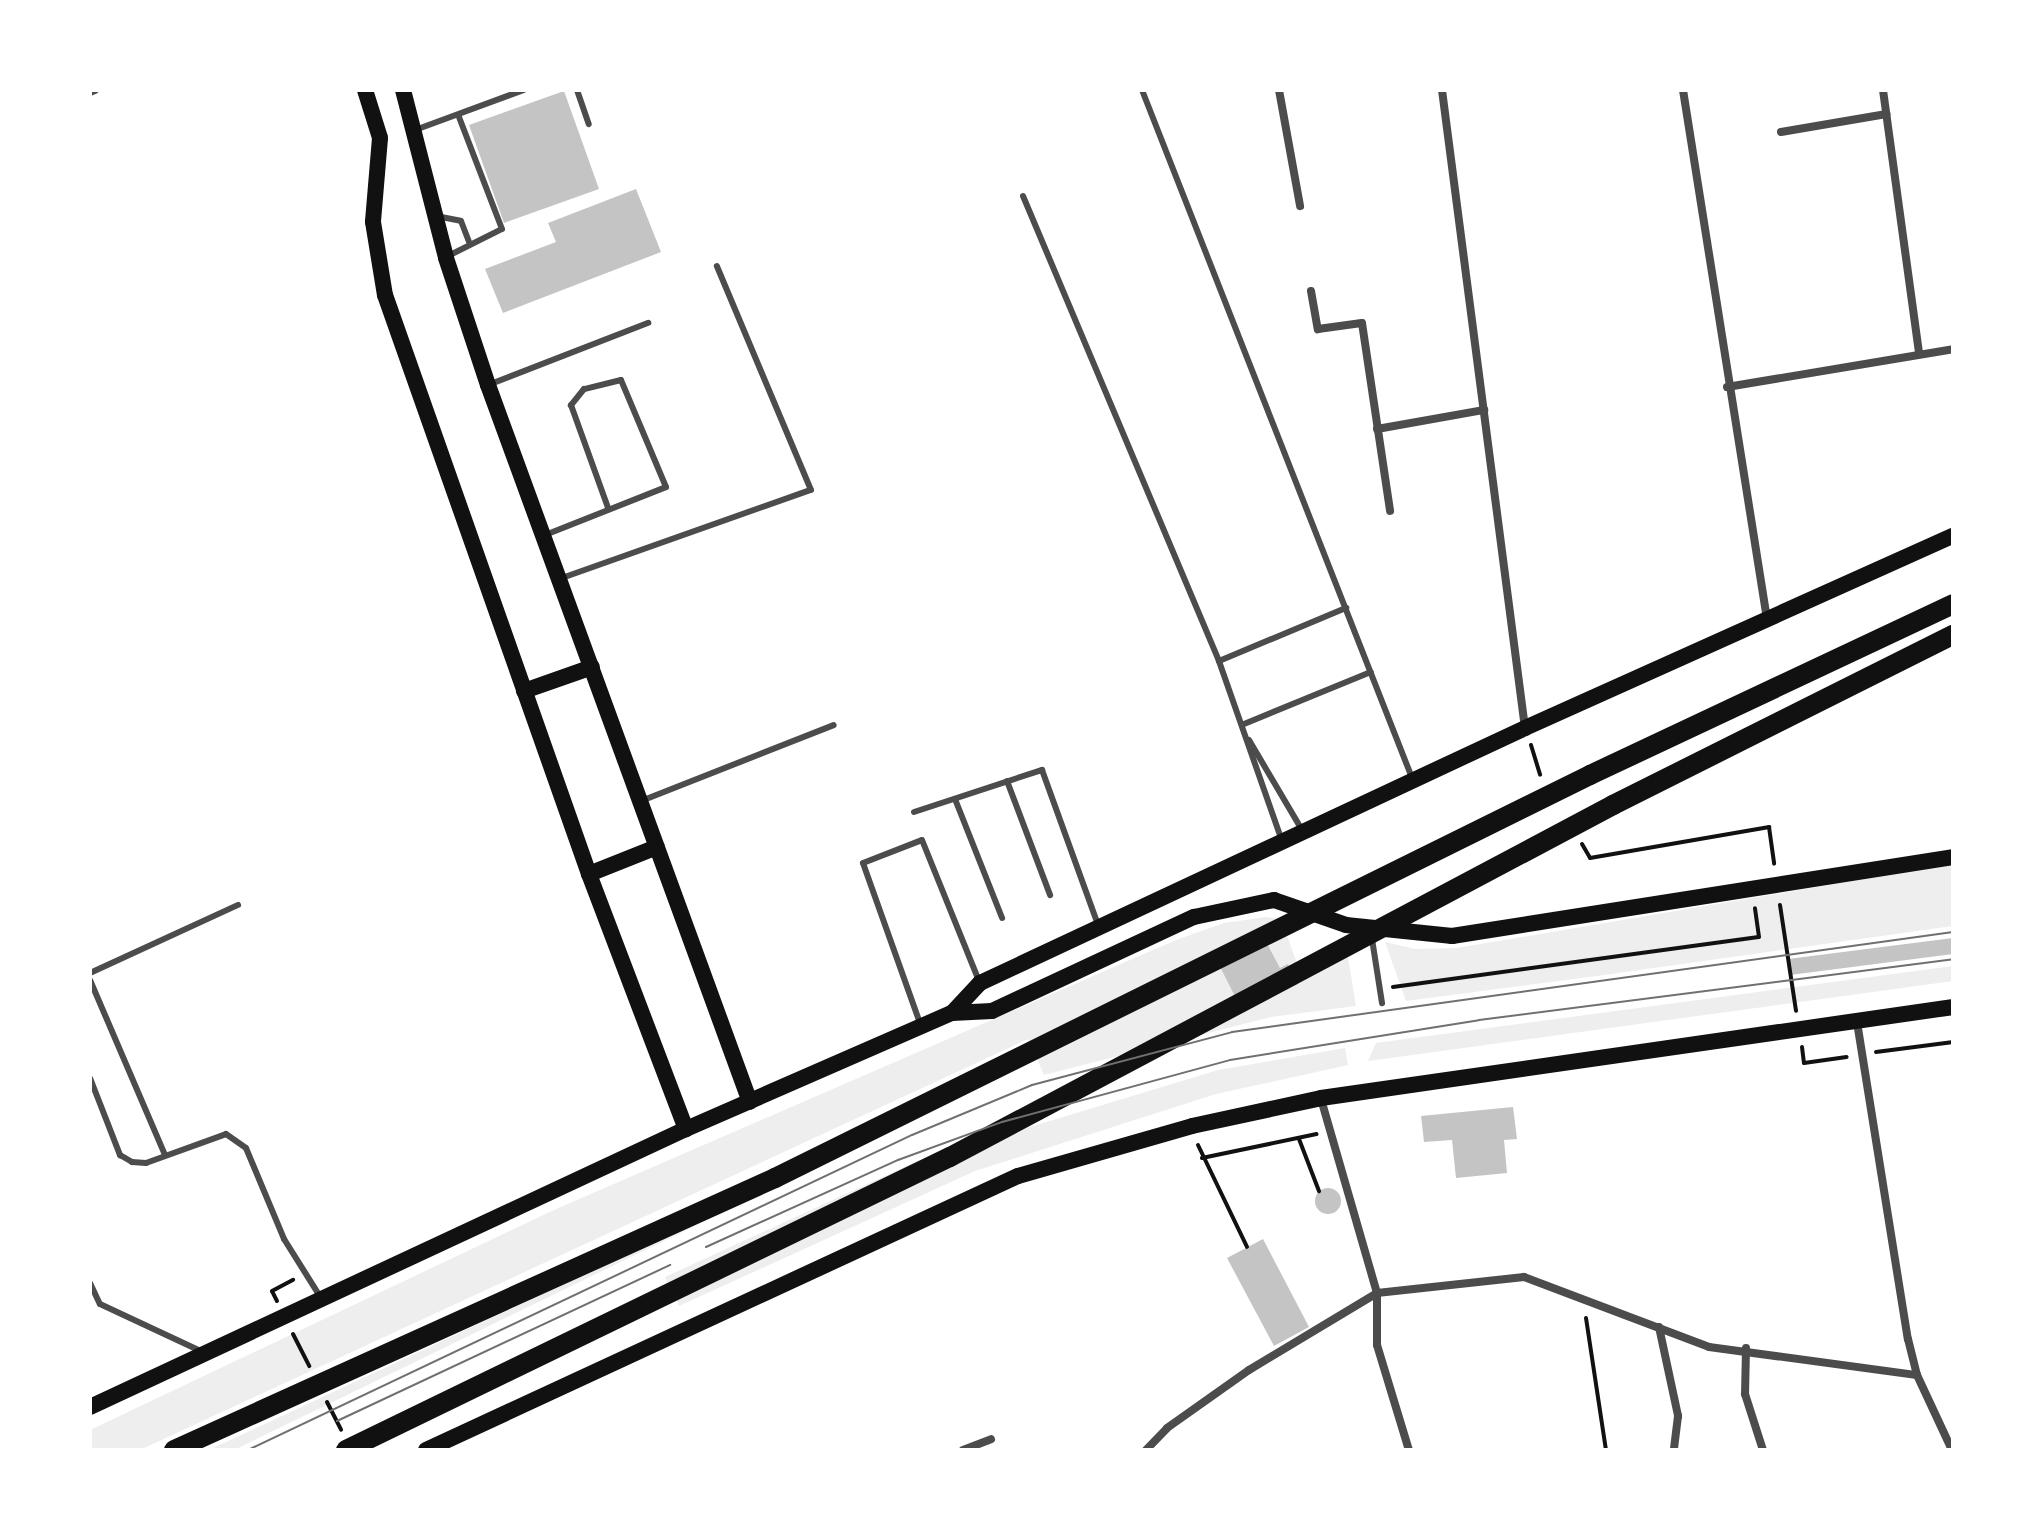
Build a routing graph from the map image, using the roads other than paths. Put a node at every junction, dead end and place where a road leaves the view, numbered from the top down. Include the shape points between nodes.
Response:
1 (365, 90) edge
2 (403, 90) edge
3 (524, 90) edge
4 (577, 90) edge
5 (1142, 90) edge
6 (1279, 90) edge
7 (1442, 90) edge
8 (1683, 90) edge
9 (1883, 90) edge
10 (1886, 114) junction
11 (459, 117) junction
12 (589, 124) dead end
13 (415, 130) junction
14 (1781, 132) dead end
15 (1023, 196) dead end
16 (1300, 206) dead end
17 (435, 216) junction
18 (469, 242) junction
19 (446, 258) junction
20 (717, 266) dead end
21 (1311, 291) dead end
22 (648, 323) dead end
23 (1953, 349) edge
24 (1919, 354) junction
25 (488, 385) junction
26 (1727, 387) junction
27 (1484, 410) junction
28 (1377, 429) junction
29 (608, 508) junction
30 (1390, 511) dead end
31 (543, 536) junction
32 (1953, 536) edge
33 (559, 579) junction
34 (1953, 604) edge
35 (1346, 608) junction
36 (1768, 622) junction
37 (1953, 635) edge
38 (1219, 661) junction
39 (592, 667) junction
40 (1371, 672) junction
41 (524, 691) junction
42 (1244, 724) junction
43 (834, 725) dead end
44 (1525, 728) junction
45 (1249, 740) junction
46 (1007, 781) junction
47 (1414, 781) junction
48 (955, 799) junction
49 (641, 801) junction
50 (914, 812) dead end
51 (1304, 834) junction
52 (1283, 844) junction
53 (657, 847) junction
54 (1953, 857) edge
55 (589, 874) junction
56 (1050, 895) dead end
57 (238, 905) dead end
58 (1002, 918) dead end
59 (1099, 928) junction
60 (1370, 928) junction
61 (90, 973) edge
62 (90, 980) edge
63 (980, 983) junction
64 (1382, 1003) dead end
65 (1953, 1007) edge
66 (952, 1013) junction
67 (1857, 1022) junction
68 (921, 1026) junction
69 (90, 1078) edge
70 (1321, 1098) junction
71 (750, 1102) junction
72 (686, 1129) junction
73 (165, 1155) junction
74 (90, 1283) edge
75 (1377, 1293) junction
76 (321, 1298) junction
77 (100, 1304) junction
78 (90, 1309) edge
79 (1659, 1327) junction
80 (1746, 1348) junction
81 (204, 1353) junction
82 (1917, 1375) junction
83 (90, 1407) edge
84 (991, 1439) dead end
85 (436, 1448) edge
86 (174, 1450) edge
87 (346, 1450) edge
88 (963, 1450) edge
89 (1146, 1450) edge
90 (1409, 1450) edge
91 (1674, 1450) edge
92 (1763, 1450) edge
93 (1952, 1450) edge

1 - 41 main road via 380,138 373,222 385,295
2 - 13 main road
3 - 11 lane
4 - 12 lane
5 - 35 lane
6 - 16 street
7 - 27 street
8 - 26 street
9 - 10 street
10 - 14 street
10 - 24 street
11 - 13 lane
11 - 18 lane via 502,229
13 - 17 main road
15 - 38 lane
17 - 18 lane via 461,221
17 - 19 main road
18 - 19 lane
19 - 25 main road
20 - 33 lane via 811,490
21 - 28 street via 1318,329 1362,323
22 - 25 lane
23 - 24 street
24 - 26 street
25 - 31 main road
26 - 36 street
27 - 28 street
27 - 44 street
28 - 30 street
29 - 29 lane via 666,487 621,380 584,389 571,405
29 - 31 lane
31 - 33 main road
32 - 36 main road
33 - 39 main road
34 - 86 highway via 1590,775 775,1178
35 - 38 lane
35 - 40 lane
36 - 44 main road
37 - 87 highway via 1613,805 950,1157
38 - 42 lane
39 - 41 main road
39 - 49 main road
40 - 42 lane
40 - 47 lane
41 - 55 main road
42 - 45 lane
43 - 49 lane
44 - 47 main road
45 - 51 lane
45 - 52 lane via 1250,759
46 - 48 lane
46 - 56 lane
46 - 59 lane via 1042,770
47 - 51 main road
48 - 50 lane
48 - 58 lane
49 - 53 main road
51 - 52 main road
52 - 59 main road
53 - 55 main road
53 - 71 main road
54 - 60 main road via 1452,936
55 - 72 main road
57 - 61 lane
59 - 63 main road
60 - 64 lane
60 - 66 main road via 1274,900 1194,917 992,1011
62 - 73 lane
63 - 66 main road
63 - 68 lane via 922,840 863,863
65 - 67 main road
66 - 68 main road
67 - 70 main road
67 - 82 street
68 - 71 main road
69 - 73 lane via 120,1155 146,1163
70 - 75 street
70 - 85 main road via 1192,1126 1018,1176
71 - 72 main road
72 - 76 main road
73 - 76 lane via 226,1134 237,1140 254,1164 284,1239
74 - 77 lane
75 - 79 street via 1524,1277
75 - 89 street via 1249,1370 1167,1428
75 - 90 street via 1377,1345
76 - 81 main road
77 - 78 lane
77 - 81 lane
79 - 80 street via 1709,1347
79 - 91 street via 1678,1416
80 - 82 street
80 - 92 street via 1745,1394
81 - 83 main road
82 - 93 street
84 - 88 street

